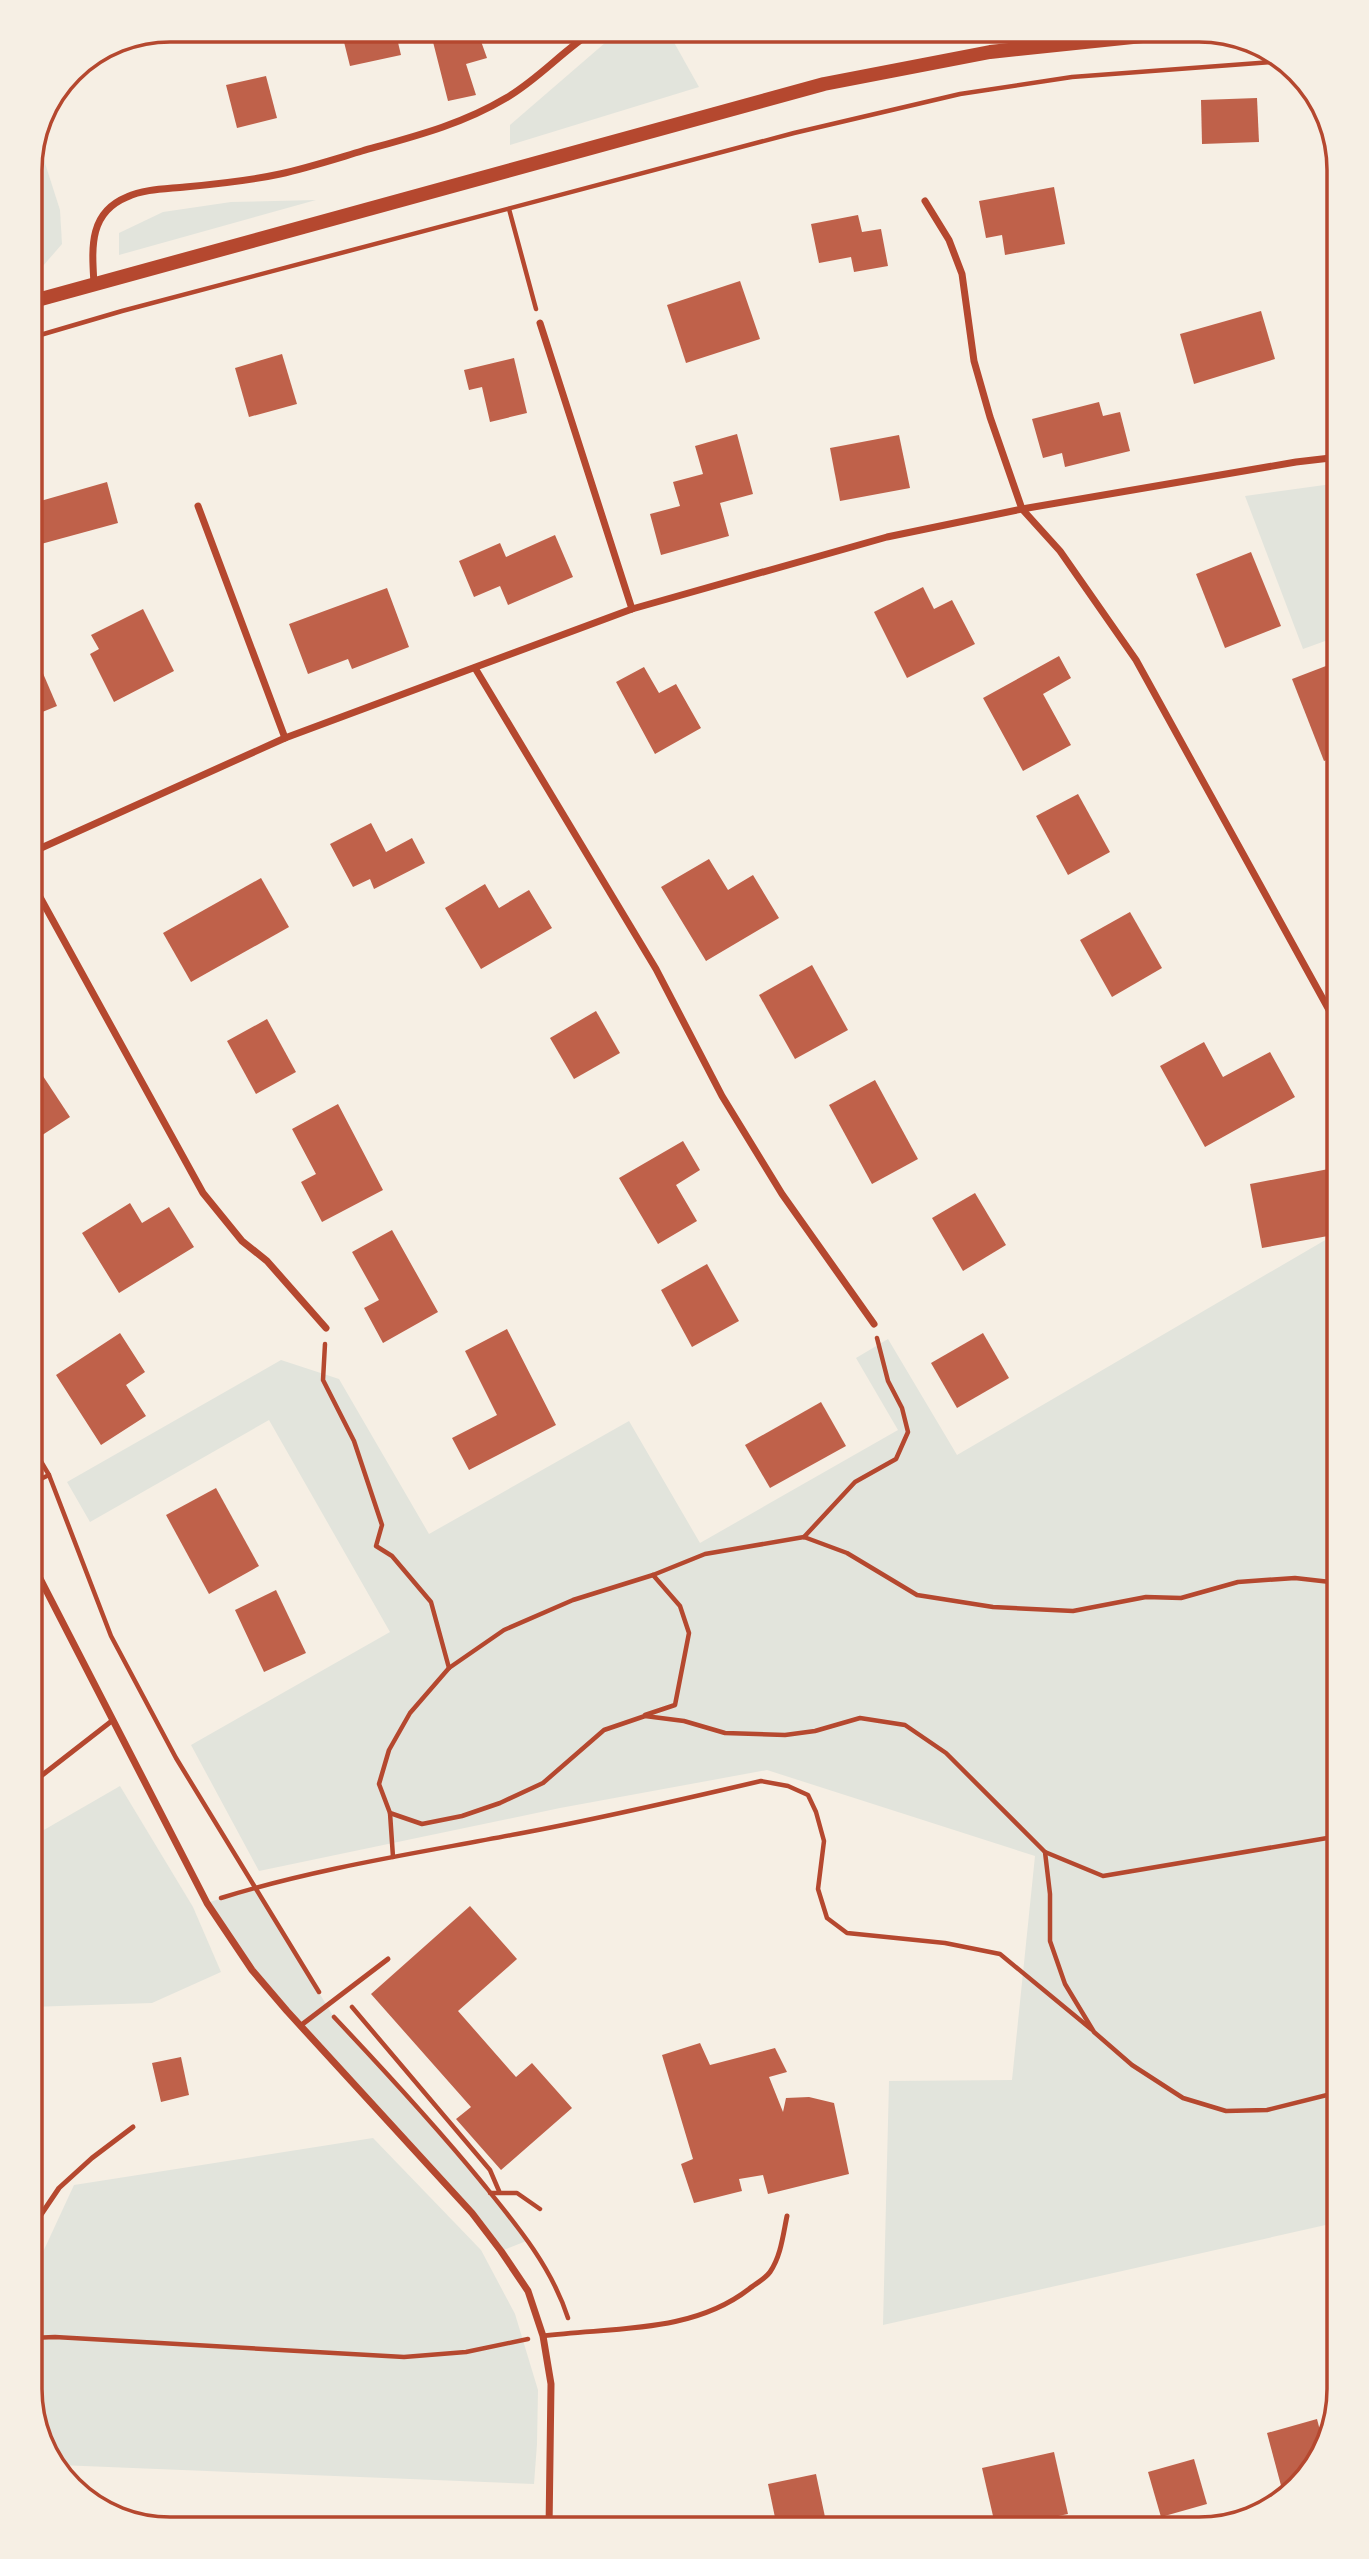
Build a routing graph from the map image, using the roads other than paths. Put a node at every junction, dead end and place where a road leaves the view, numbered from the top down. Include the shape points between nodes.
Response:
1 (577, 42) edge
2 (1085, 42) edge
3 (925, 201) dead end
4 (94, 284) junction
5 (42, 299) edge
6 (540, 323) road end
7 (1327, 458) edge
8 (198, 506) dead end
9 (1022, 509) junction
10 (632, 609) junction
11 (475, 668) junction
12 (285, 738) junction
13 (42, 848) edge
14 (42, 901) edge
15 (1327, 1006) edge
16 (874, 1324) road end
17 (326, 1328) road end
18 (42, 1582) edge
19 (113, 1720) junction
20 (42, 1775) edge
21 (388, 1959) dead end
22 (300, 2026) junction
23 (133, 2127) dead end
24 (42, 2213) edge
25 (786, 2216) dead end
26 (543, 2336) junction
27 (549, 2517) edge

1 - 4 street via 510,96 441,129 281,174 126,197 95,227
2 - 4 main road via 990,52 824,84
3 - 9 street via 949,240 962,274 974,361
4 - 5 main road
6 - 10 street
7 - 9 street
8 - 12 street
9 - 10 street via 887,537
9 - 15 street via 1060,551 1136,660
10 - 11 street
11 - 12 street
11 - 16 street via 656,969 722,1096 782,1194
12 - 13 street
14 - 17 street via 203,1193
18 - 19 street
19 - 20 lane
19 - 22 street via 207,1903 252,1969
21 - 22 lane
22 - 26 street via 472,2213 528,2291
23 - 24 lane via 59,2188
25 - 26 lane via 782,2246 769,2273 740,2296 700,2316
26 - 27 street via 551,2384

